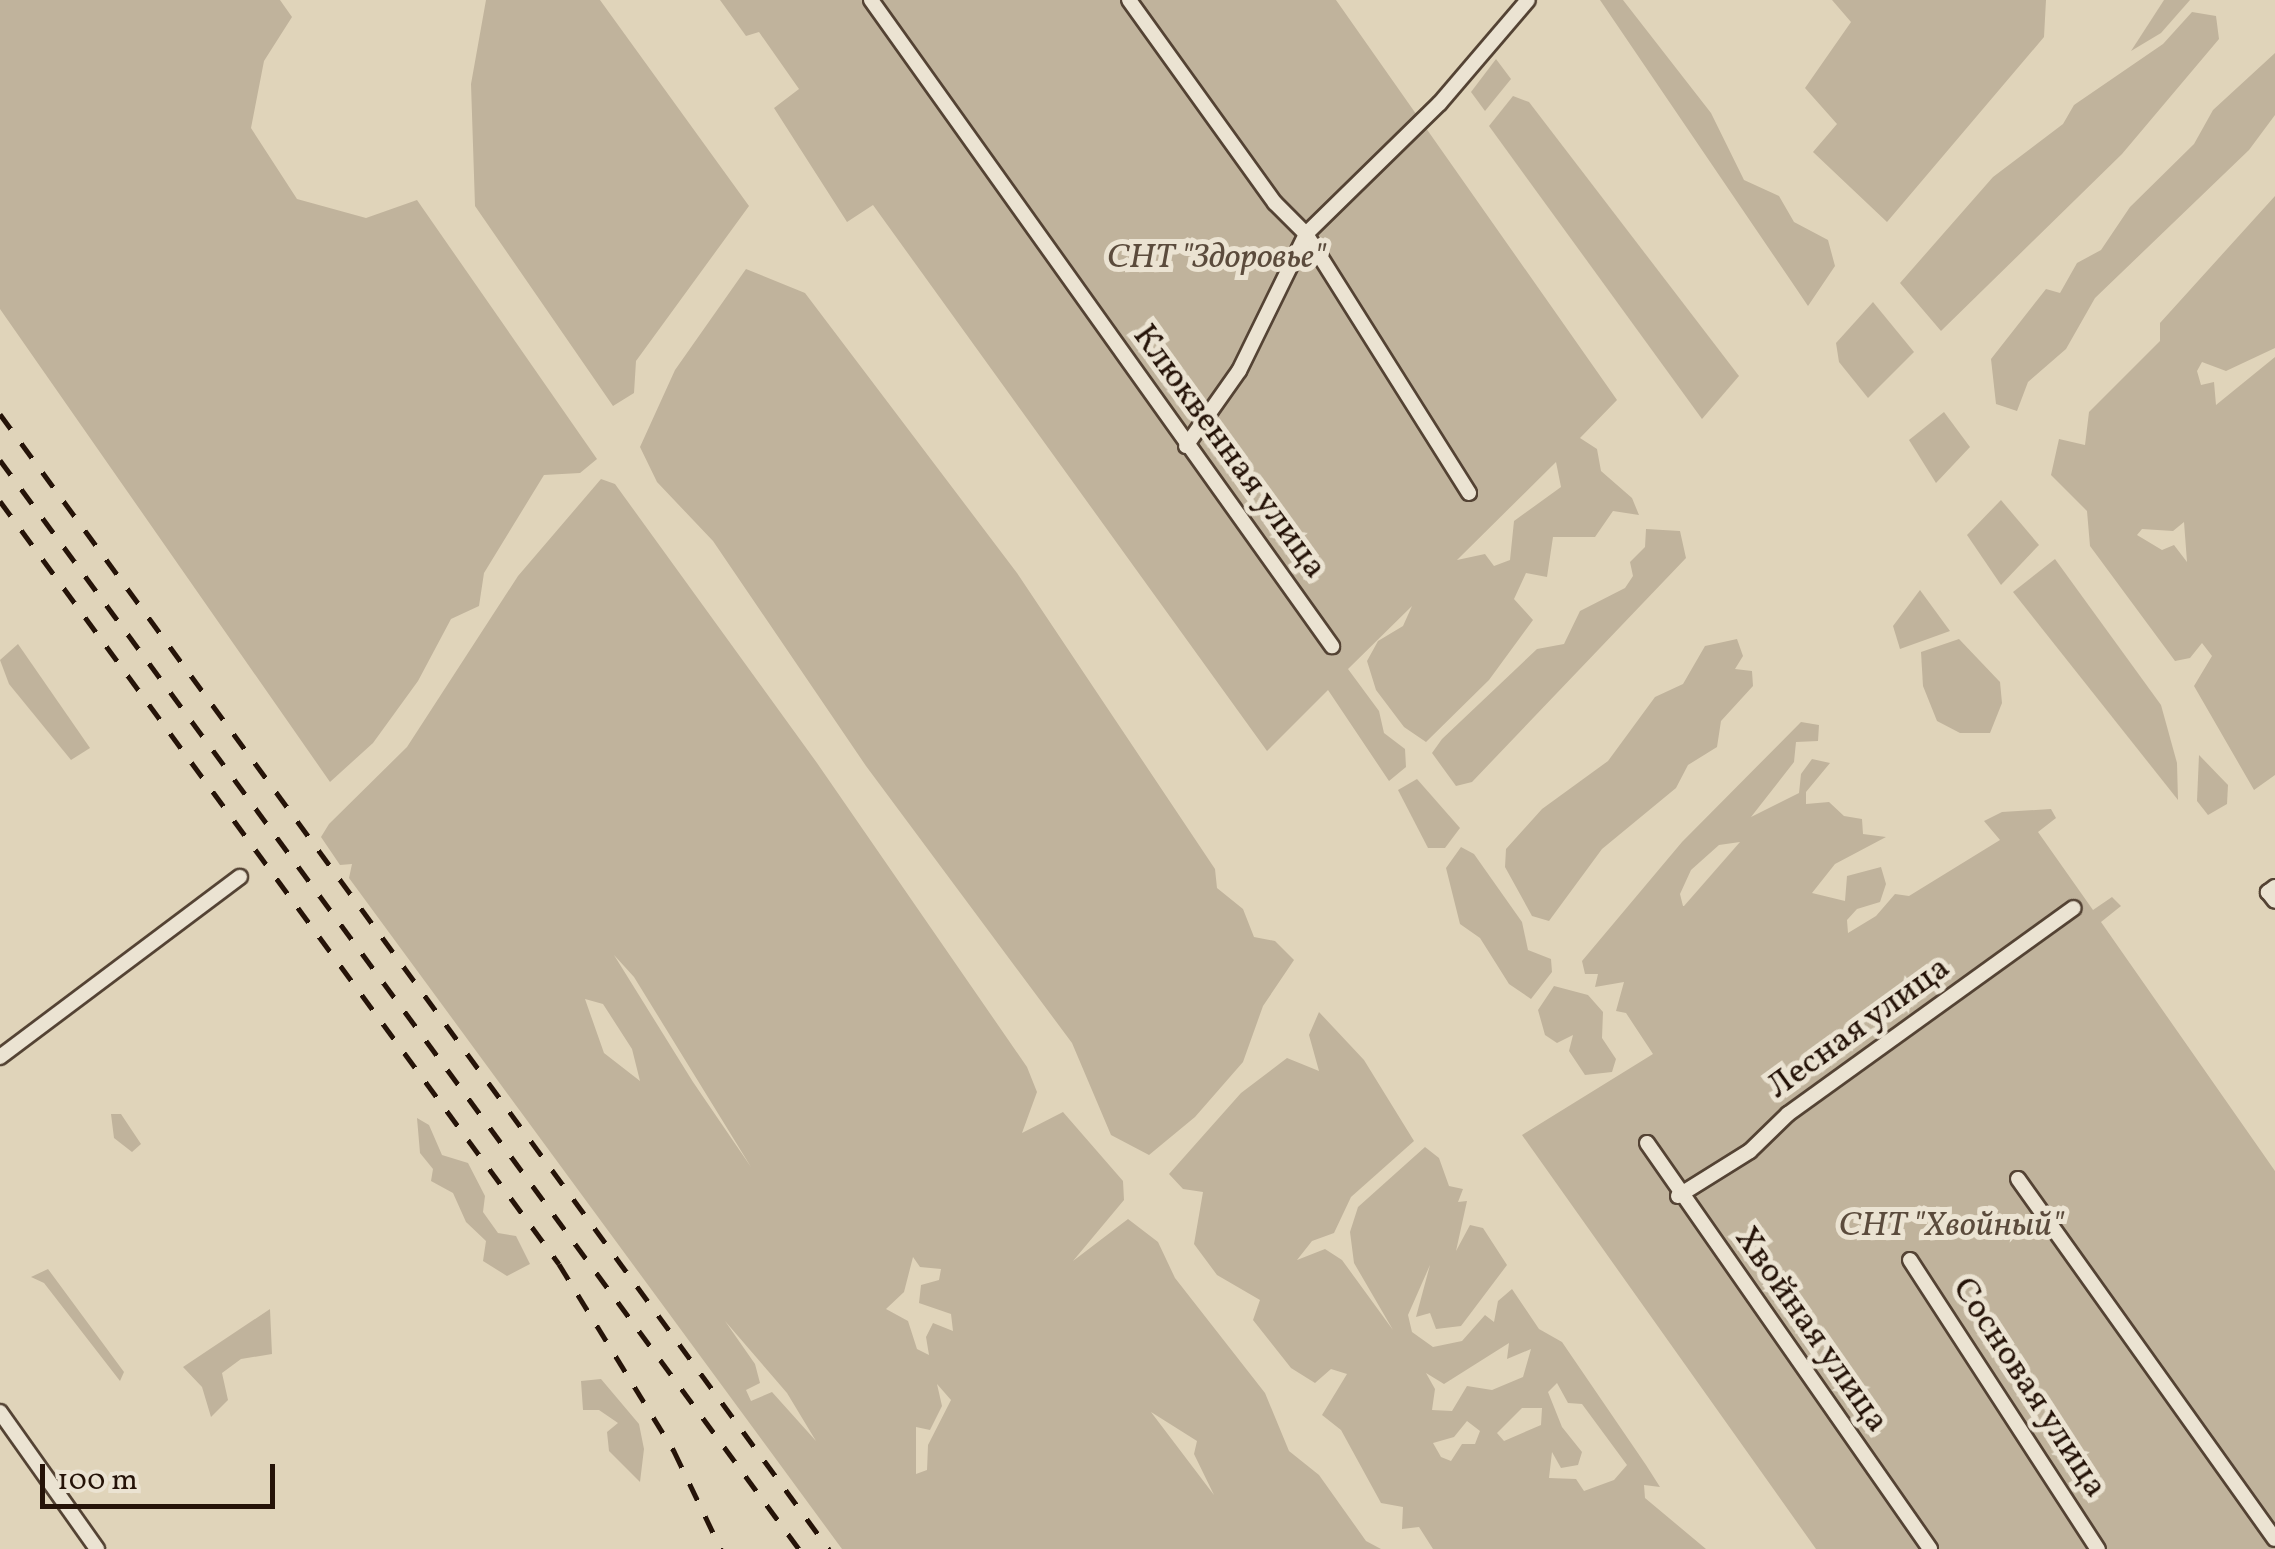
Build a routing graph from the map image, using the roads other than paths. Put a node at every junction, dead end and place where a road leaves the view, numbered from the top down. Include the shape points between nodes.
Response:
1 (871, 0) edge
2 (1129, 0) edge
3 (1528, 0) edge
4 (1306, 234) junction
5 (1186, 446) junction
6 (1469, 493) dead end
7 (1332, 646) dead end
8 (240, 877) dead end
9 (2074, 908) dead end
10 (0, 1056) edge
11 (1647, 1143) dead end
12 (2018, 1179) dead end
13 (1678, 1196) junction
14 (1910, 1260) dead end
15 (0, 1412) edge
16 (2275, 1540) edge
17 (97, 1549) edge
18 (1930, 1549) edge
19 (2098, 1549) edge

1 - 5 street, Клюквенная улица
2 - 4 street via 1275,204
3 - 4 street via 1440,103
4 - 5 street via 1239,371
4 - 6 street
5 - 7 street, Клюквенная улица
8 - 10 street
9 - 13 street, Лесная улица via 1788,1114 1750,1150
11 - 13 street, Хвойная улица
12 - 16 street
13 - 18 street, Хвойная улица
14 - 19 street, Сосновая улица
15 - 17 street

